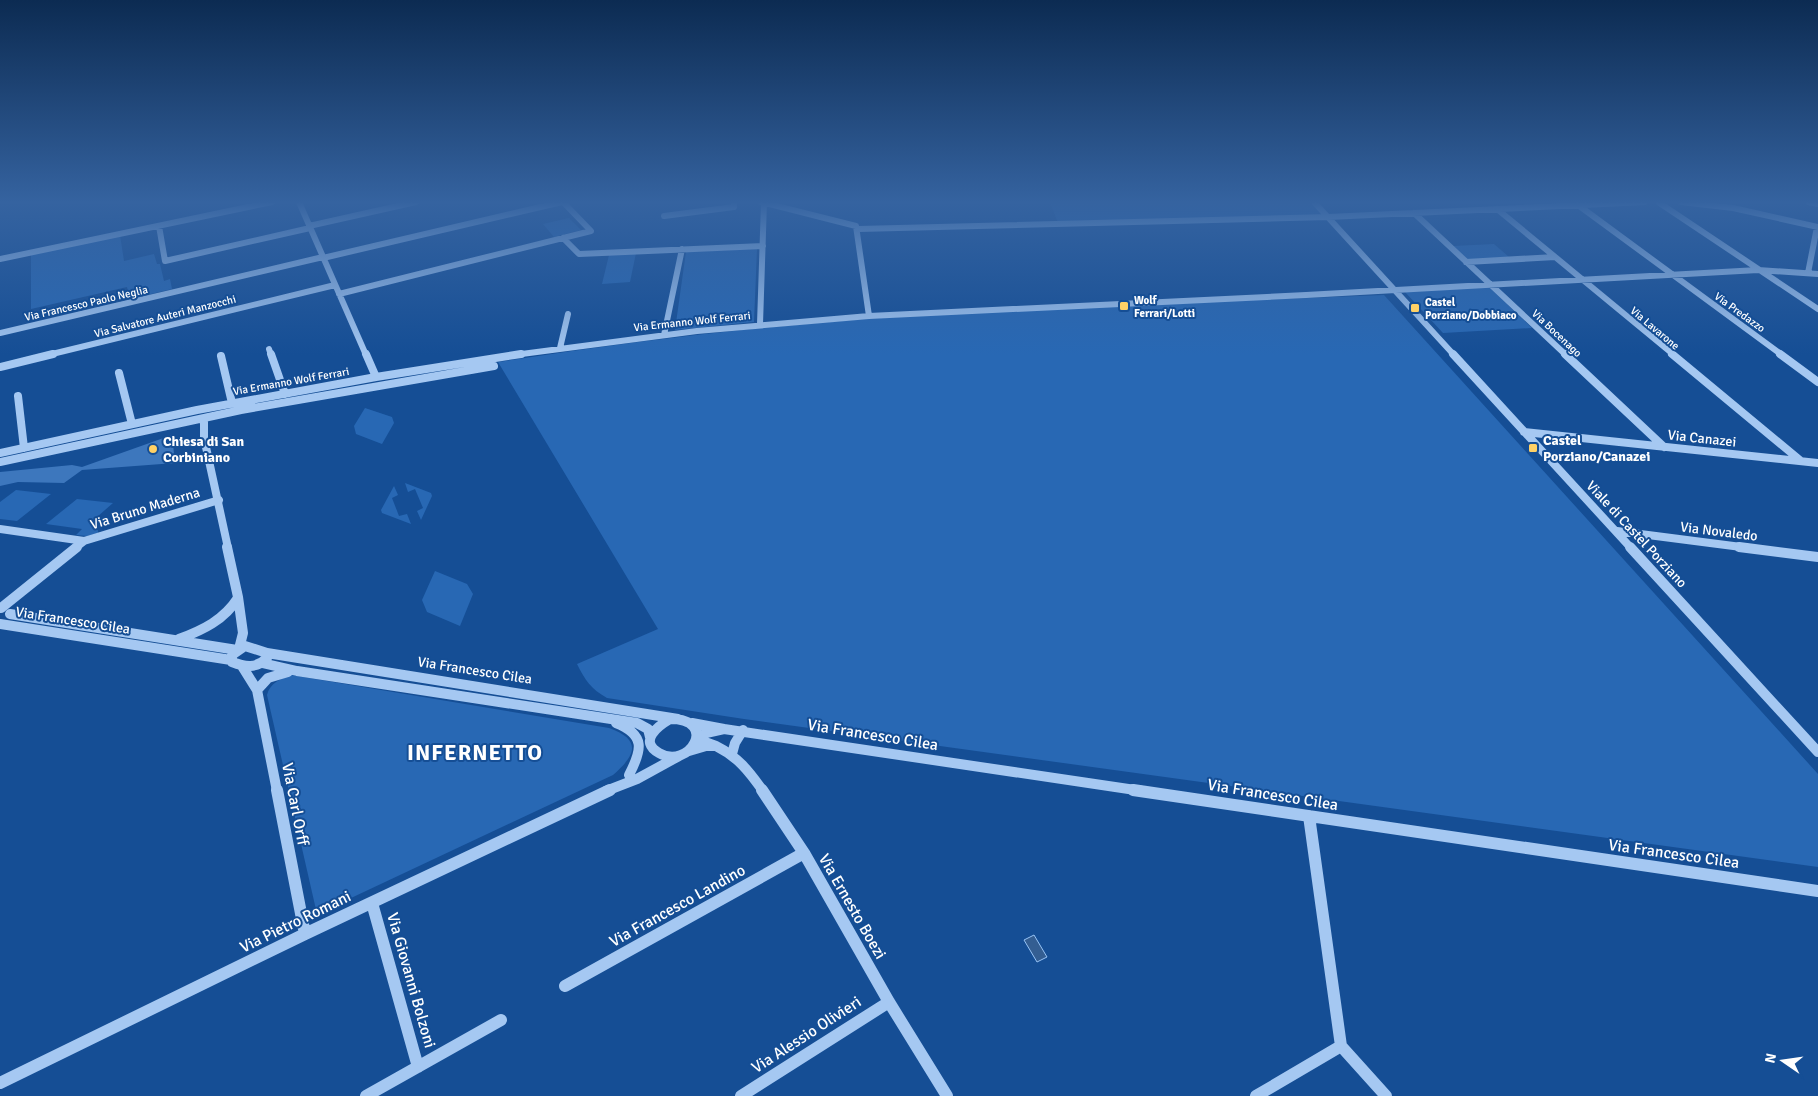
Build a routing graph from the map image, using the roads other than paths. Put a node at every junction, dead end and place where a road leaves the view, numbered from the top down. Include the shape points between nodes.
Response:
1 (32, 253) edge
2 (164, 253) edge
3 (198, 253) edge
4 (321, 253) edge
5 (344, 253) edge
6 (503, 253) edge
7 (578, 253) edge
8 (597, 253) edge
9 (681, 253) edge
10 (764, 253) edge
11 (861, 253) edge
12 (1361, 253) edge
13 (1457, 253) edge
14 (1550, 253) edge
15 (1643, 253) edge
16 (1733, 253) edge
17 (1812, 253) edge
18 (1555, 257) junction
19 (323, 258) junction
20 (0, 260) edge
21 (1466, 262) junction
22 (1758, 270) junction
23 (1808, 272) junction
24 (1818, 274) edge
25 (1672, 275) junction
26 (1582, 280) junction
27 (335, 284) junction
28 (1490, 285) junction
29 (1395, 290) junction
30 (340, 294) junction
31 (1818, 310) edge
32 (568, 314) dead end
33 (868, 316) junction
34 (760, 324) junction
35 (0, 333) edge
36 (664, 335) junction
37 (560, 348) junction
38 (270, 349) dead end
39 (221, 356) dead end
40 (494, 366) dead end
41 (0, 368) edge
42 (118, 373) dead end
43 (376, 378) junction
44 (1818, 382) edge
45 (285, 394) junction
46 (18, 396) dead end
47 (232, 403) junction
48 (204, 418) junction
49 (132, 424) junction
50 (1524, 432) junction
51 (1664, 447) junction
52 (24, 448) junction
53 (0, 453) edge
54 (1801, 461) junction
55 (0, 462) edge
56 (1818, 463) edge
57 (219, 500) junction
58 (0, 529) edge
59 (1617, 531) junction
60 (84, 541) junction
61 (1818, 556) edge
62 (238, 597) junction
63 (6, 608) edge
64 (0, 624) edge
65 (243, 633) junction
66 (176, 640) junction
67 (252, 647) junction
68 (238, 649) junction
69 (267, 654) junction
70 (231, 660) junction
71 (261, 664) junction
72 (242, 666) junction
73 (297, 671) junction
74 (255, 686) junction
75 (678, 718) junction
76 (606, 720) junction
77 (691, 722) junction
78 (724, 729) junction
79 (743, 730) junction
80 (697, 739) junction
81 (650, 741) junction
82 (716, 746) junction
83 (1818, 752) edge
84 (682, 754) junction
85 (732, 754) junction
86 (629, 775) junction
87 (606, 792) junction
88 (1309, 816) junction
89 (804, 853) junction
90 (1818, 891) edge
91 (372, 903) junction
92 (305, 934) junction
93 (565, 986) dead end
94 (889, 1002) junction
95 (501, 1020) dead end
96 (1341, 1046) junction
97 (418, 1067) junction
98 (0, 1083) edge
99 (366, 1096) edge
100 (741, 1096) edge
101 (947, 1096) edge
102 (1256, 1096) edge
103 (1386, 1096) edge

1 - 20 street
2 - 3 street via 165,261
4 - 19 street
5 - 19 street
6 - 30 street
7 - 8 street
9 - 36 street
10 - 34 street
11 - 33 street
12 - 29 street, Viale di Castel Porziano
13 - 21 street, Via Bocenago
14 - 18 street, Via Lavarone
15 - 25 street, Via Predazzo
16 - 22 street
17 - 23 street
18 - 21 street
18 - 26 street, Via Lavarone
19 - 27 street
19 - 35 street, Via Francesco Paolo Neglia
21 - 28 street, Via Bocenago
22 - 23 street, Via Ermanno Wolf Ferrari
22 - 25 street, Via Ermanno Wolf Ferrari
22 - 31 street
23 - 24 street, Via Ermanno Wolf Ferrari
25 - 26 street, Via Ermanno Wolf Ferrari
25 - 44 street, Via Predazzo
26 - 28 street, Via Ermanno Wolf Ferrari
26 - 54 street, Via Lavarone
27 - 30 street
27 - 41 street, Via Salvatore Auteri Manzocchi
28 - 29 street, Via Ermanno Wolf Ferrari
28 - 51 street, Via Bocenago
29 - 33 street, Via Ermanno Wolf Ferrari
29 - 50 street, Viale di Castel Porziano
30 - 43 street
32 - 37 street
33 - 34 street, Via Ermanno Wolf Ferrari
34 - 36 street, Via Ermanno Wolf Ferrari
36 - 37 street, Via Ermanno Wolf Ferrari
37 - 43 street, Via Ermanno Wolf Ferrari
38 - 45 street
39 - 47 street
40 - 48 street, Via Ermanno Wolf Ferrari
42 - 49 street
43 - 45 street, Via Ermanno Wolf Ferrari
45 - 47 street, Via Ermanno Wolf Ferrari
46 - 52 street
47 - 49 street, Via Ermanno Wolf Ferrari
48 - 55 street, Via Ermanno Wolf Ferrari
48 - 57 street via 204,438
49 - 52 street, Via Ermanno Wolf Ferrari
50 - 51 street, Via Canazei
50 - 59 street, Viale di Castel Porziano
51 - 54 street, Via Canazei
52 - 53 street, Via Ermanno Wolf Ferrari
54 - 56 street, Via Canazei
57 - 60 street, Via Bruno Maderna
57 - 62 street
58 - 60 street
59 - 61 street, Via Novaledo
59 - 83 street, Viale di Castel Porziano
60 - 63 street, Via Bruno Maderna
62 - 65 street
62 - 66 street via 221,618
63 - 64 street, Via Francesco Cilea
63 - 66 street, Via Francesco Cilea
64 - 70 street, Via Francesco Cilea
65 - 67 street
65 - 68 street
66 - 68 street, Via Francesco Cilea
67 - 68 street, Via Francesco Cilea
67 - 69 street, Via Francesco Cilea
68 - 70 street
69 - 71 street
69 - 75 street, Via Francesco Cilea
70 - 72 street, Via Francesco Cilea
71 - 72 street, Via Francesco Cilea via 250,668
71 - 73 street, Via Francesco Cilea
71 - 74 street
72 - 74 street, Via Carl Orff
73 - 74 street via 272,676
73 - 76 street, Via Francesco Cilea
74 - 92 street, Via Carl Orff
75 - 77 street
75 - 81 street via 658,726
76 - 81 street, Via Francesco Cilea via 637,723 648,729
76 - 86 street, Via Francesco Cilea via 624,725 635,734 640,744 640,754
77 - 78 street, Via Francesco Cilea
77 - 80 street via 696,727
78 - 79 street, Via Francesco Cilea
78 - 80 street, Via Francesco Cilea via 706,733
79 - 85 street
79 - 88 street, Via Francesco Cilea
80 - 82 street, Via Ernesto Boezi
80 - 84 street
81 - 84 street via 658,754 664,757
81 - 86 street, Via Pietro Romani via 644,756
82 - 84 street
82 - 85 street, Via Ernesto Boezi
84 - 87 street, Via Pietro Romani
85 - 89 street, Via Ernesto Boezi via 748,769
86 - 87 street, Via Pietro Romani
87 - 91 street, Via Pietro Romani
88 - 90 street, Via Francesco Cilea
88 - 96 street
89 - 93 street, Via Francesco Landino
89 - 94 street, Via Ernesto Boezi
91 - 92 street, Via Pietro Romani
91 - 97 street, Via Giovanni Bolzoni
92 - 98 street, Via Pietro Romani
94 - 100 street, Via Alessio Olivieri
94 - 101 street, Via Ernesto Boezi
95 - 97 street, Via Giovanni Bolzoni
96 - 102 street
96 - 103 street
97 - 99 street, Via Giovanni Bolzoni

